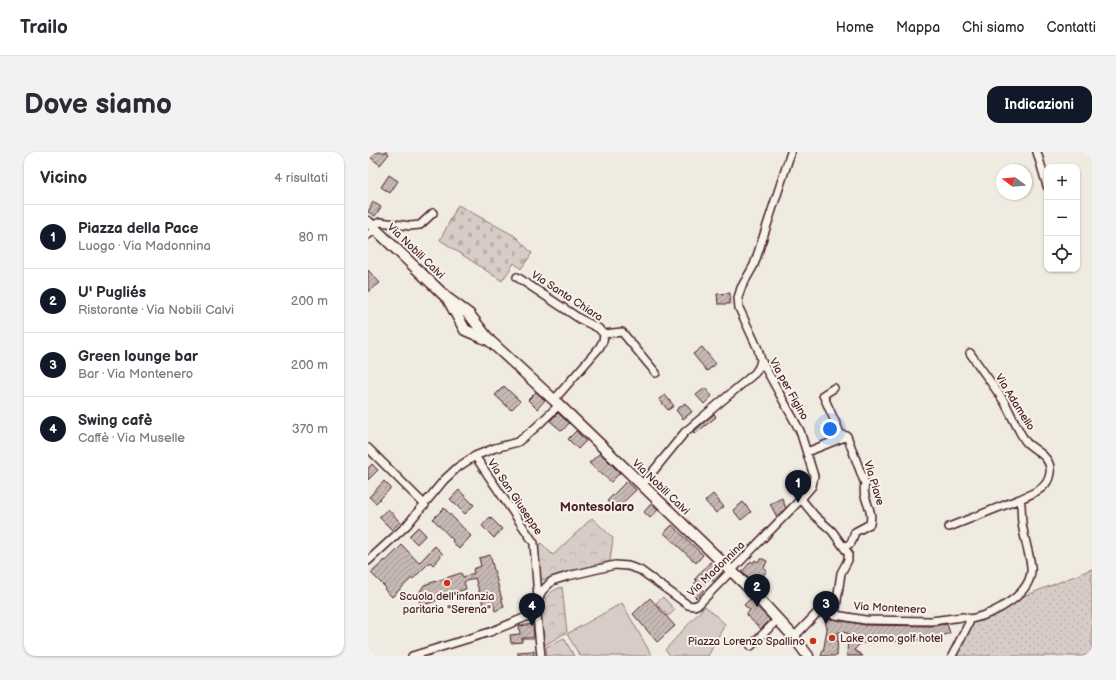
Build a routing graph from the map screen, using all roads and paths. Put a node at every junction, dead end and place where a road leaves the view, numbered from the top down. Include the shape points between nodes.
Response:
1 (791, 152) edge
2 (1037, 152) edge
3 (1044, 176) edge
4 (432, 213) dead end
5 (371, 228) edge
6 (517, 277) dead end
7 (604, 334) junction
8 (970, 352) dead end
9 (761, 360) junction
10 (656, 374) dead end
11 (834, 388) dead end
12 (556, 402) junction
13 (847, 436) junction
14 (368, 448) edge
15 (807, 452) junction
16 (475, 456) junction
17 (642, 485) junction
18 (801, 499) junction
19 (1020, 499) junction
20 (425, 505) junction
21 (949, 527) dead end
22 (846, 550) junction
23 (368, 561) edge
24 (731, 571) junction
25 (538, 598) junction
26 (536, 613) junction
27 (835, 614) junction
28 (778, 619) junction
29 (971, 619) junction
30 (794, 636) junction
31 (751, 646) dead end
32 (412, 656) edge
33 (541, 656) edge
34 (808, 656) edge
35 (952, 656) edge

1 - 9 street, Via per Figino via 754,265 738,298 739,308
2 - 3 street
4 - 5 street via 420,225 380,222
5 - 12 main road, Via Nobili Calvi via 446,298 469,314 490,341
6 - 7 street, Via Santa Chiara
7 - 10 street, Via Santa Chiara via 622,332
7 - 12 street via 599,348
8 - 19 street, Via Adamello via 1027,442 1049,462 1048,481 1042,489
9 - 15 street, Via per Figino via 800,431
9 - 17 street via 755,373 685,432
11 - 13 street, Via Piave via 823,396 841,436
12 - 16 street via 535,428 518,442
12 - 17 main road, Via Nobili Calvi
13 - 15 street
13 - 22 street, Via Piave via 865,484 863,492 872,515 870,524 855,532 852,543
14 - 20 street
15 - 18 street, Via per Figino via 814,476 812,486
16 - 20 street via 444,480
16 - 25 street, Via San Giuseppe via 534,543
17 - 24 main road, Via Nobili Calvi
18 - 22 street via 832,531
18 - 24 street, Via Madonnina
19 - 21 street
19 - 29 street via 1031,567 1029,580 1012,601
20 - 23 street
22 - 27 street, Via Piave via 848,560 841,573
24 - 25 street, Via Madonnina via 694,606 688,605 640,570 615,565 552,581
24 - 28 main road, Via Nobili Calvi
25 - 26 street, Via San Giuseppe
26 - 32 street via 490,632
26 - 33 street, Via San Giuseppe
27 - 29 street, Via Montenero via 865,620 901,622 932,622 963,617
27 - 30 street, Via Montenero via 818,612
28 - 30 main road, Via Nobili Calvi
28 - 31 street
29 - 35 street
30 - 34 main road, Via Nobili Calvi

